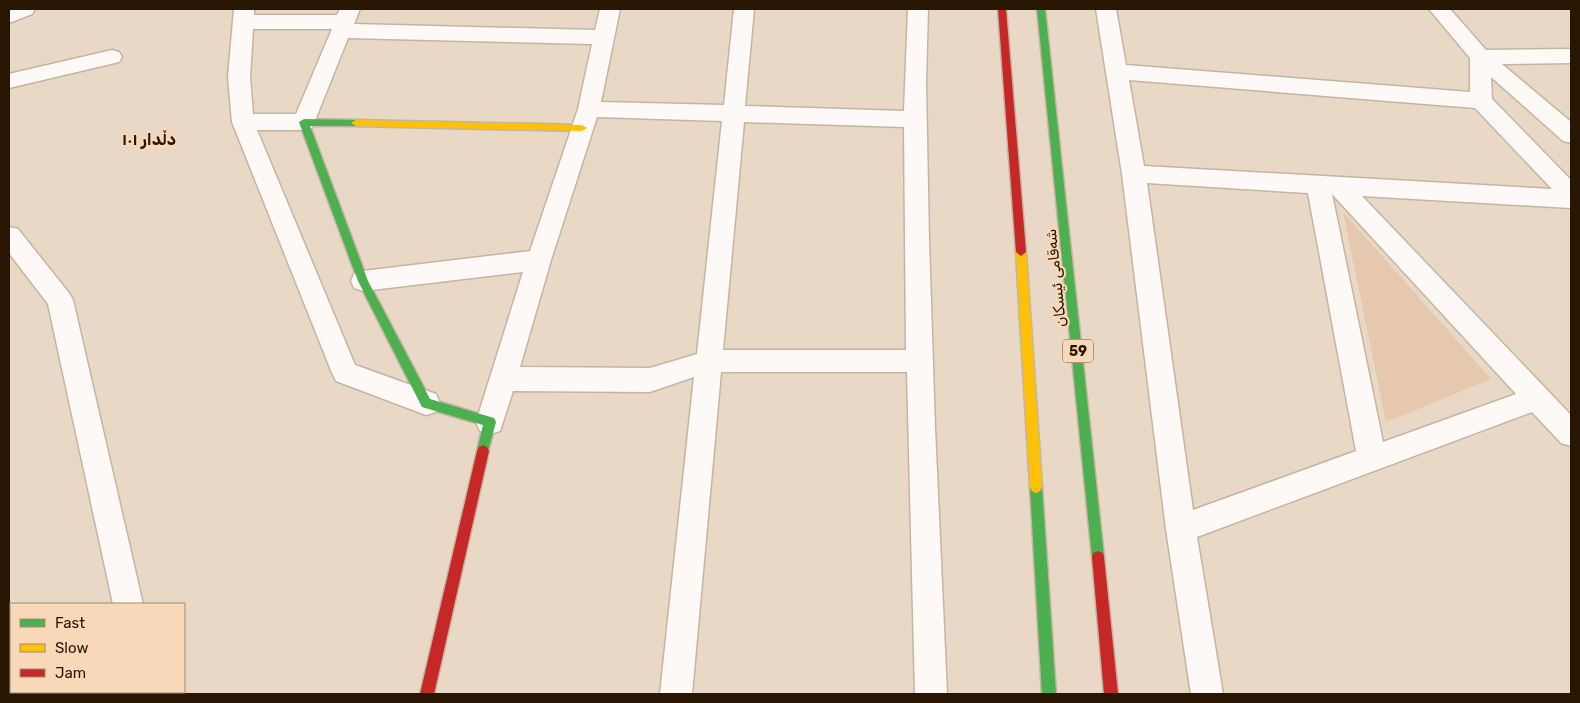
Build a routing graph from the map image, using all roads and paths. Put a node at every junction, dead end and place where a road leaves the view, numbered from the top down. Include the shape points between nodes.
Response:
1 (24, 9) edge
2 (610, 9) edge
3 (744, 9) edge
4 (918, 9) edge
5 (1002, 9) edge
6 (1041, 9) edge
7 (1106, 9) edge
8 (1439, 9) edge
9 (9, 16) edge
10 (244, 16) edge
11 (345, 21) edge
12 (604, 37) junction
13 (1571, 56) edge
14 (112, 57) dead end
15 (1480, 57) junction
16 (1116, 72) junction
17 (9, 79) edge
18 (1481, 101) junction
19 (734, 113) junction
20 (586, 119) junction
21 (915, 119) junction
22 (243, 122) junction
23 (304, 122) junction
24 (1571, 135) edge
25 (1134, 174) junction
26 (1328, 185) junction
27 (1571, 194) edge
28 (1571, 199) edge
29 (9, 236) edge
30 (539, 260) junction
31 (363, 281) junction
32 (709, 360) junction
33 (919, 361) junction
34 (502, 379) junction
35 (1537, 398) junction
36 (426, 403) junction
37 (490, 422) junction
38 (1571, 434) edge
39 (1372, 459) junction
40 (1181, 529) junction
41 (128, 603) edge
42 (427, 694) edge
43 (676, 694) edge
44 (931, 694) edge
45 (1049, 694) edge
46 (1111, 694) edge
47 (1206, 694) edge

1 - 9 street
2 - 12 street
3 - 19 street
4 - 21 street
5 - 45 main road, شەقامی ئیسکان
6 - 46 main road, شەقامی ئیسکان / 59 via 1089,454
7 - 16 street
8 - 15 street
10 - 11 street
10 - 22 street via 239,77
11 - 12 street
11 - 23 street
12 - 20 street
13 - 15 street
14 - 17 street
15 - 18 street
15 - 24 street
16 - 18 street
16 - 25 street
18 - 27 street
19 - 20 street
19 - 21 street
19 - 32 street
20 - 23 main road
20 - 30 street
21 - 33 street
22 - 23 street
22 - 36 street via 345,373
23 - 31 main road
25 - 26 street
25 - 40 street
26 - 28 street
26 - 35 street
26 - 39 street
29 - 41 street via 60,300
30 - 31 street
30 - 34 street
31 - 36 main road
32 - 33 street
32 - 34 street via 650,380
32 - 43 street
33 - 44 street
34 - 37 street
35 - 38 street
35 - 39 street
36 - 37 main road
37 - 42 main road
39 - 40 street
40 - 47 street

